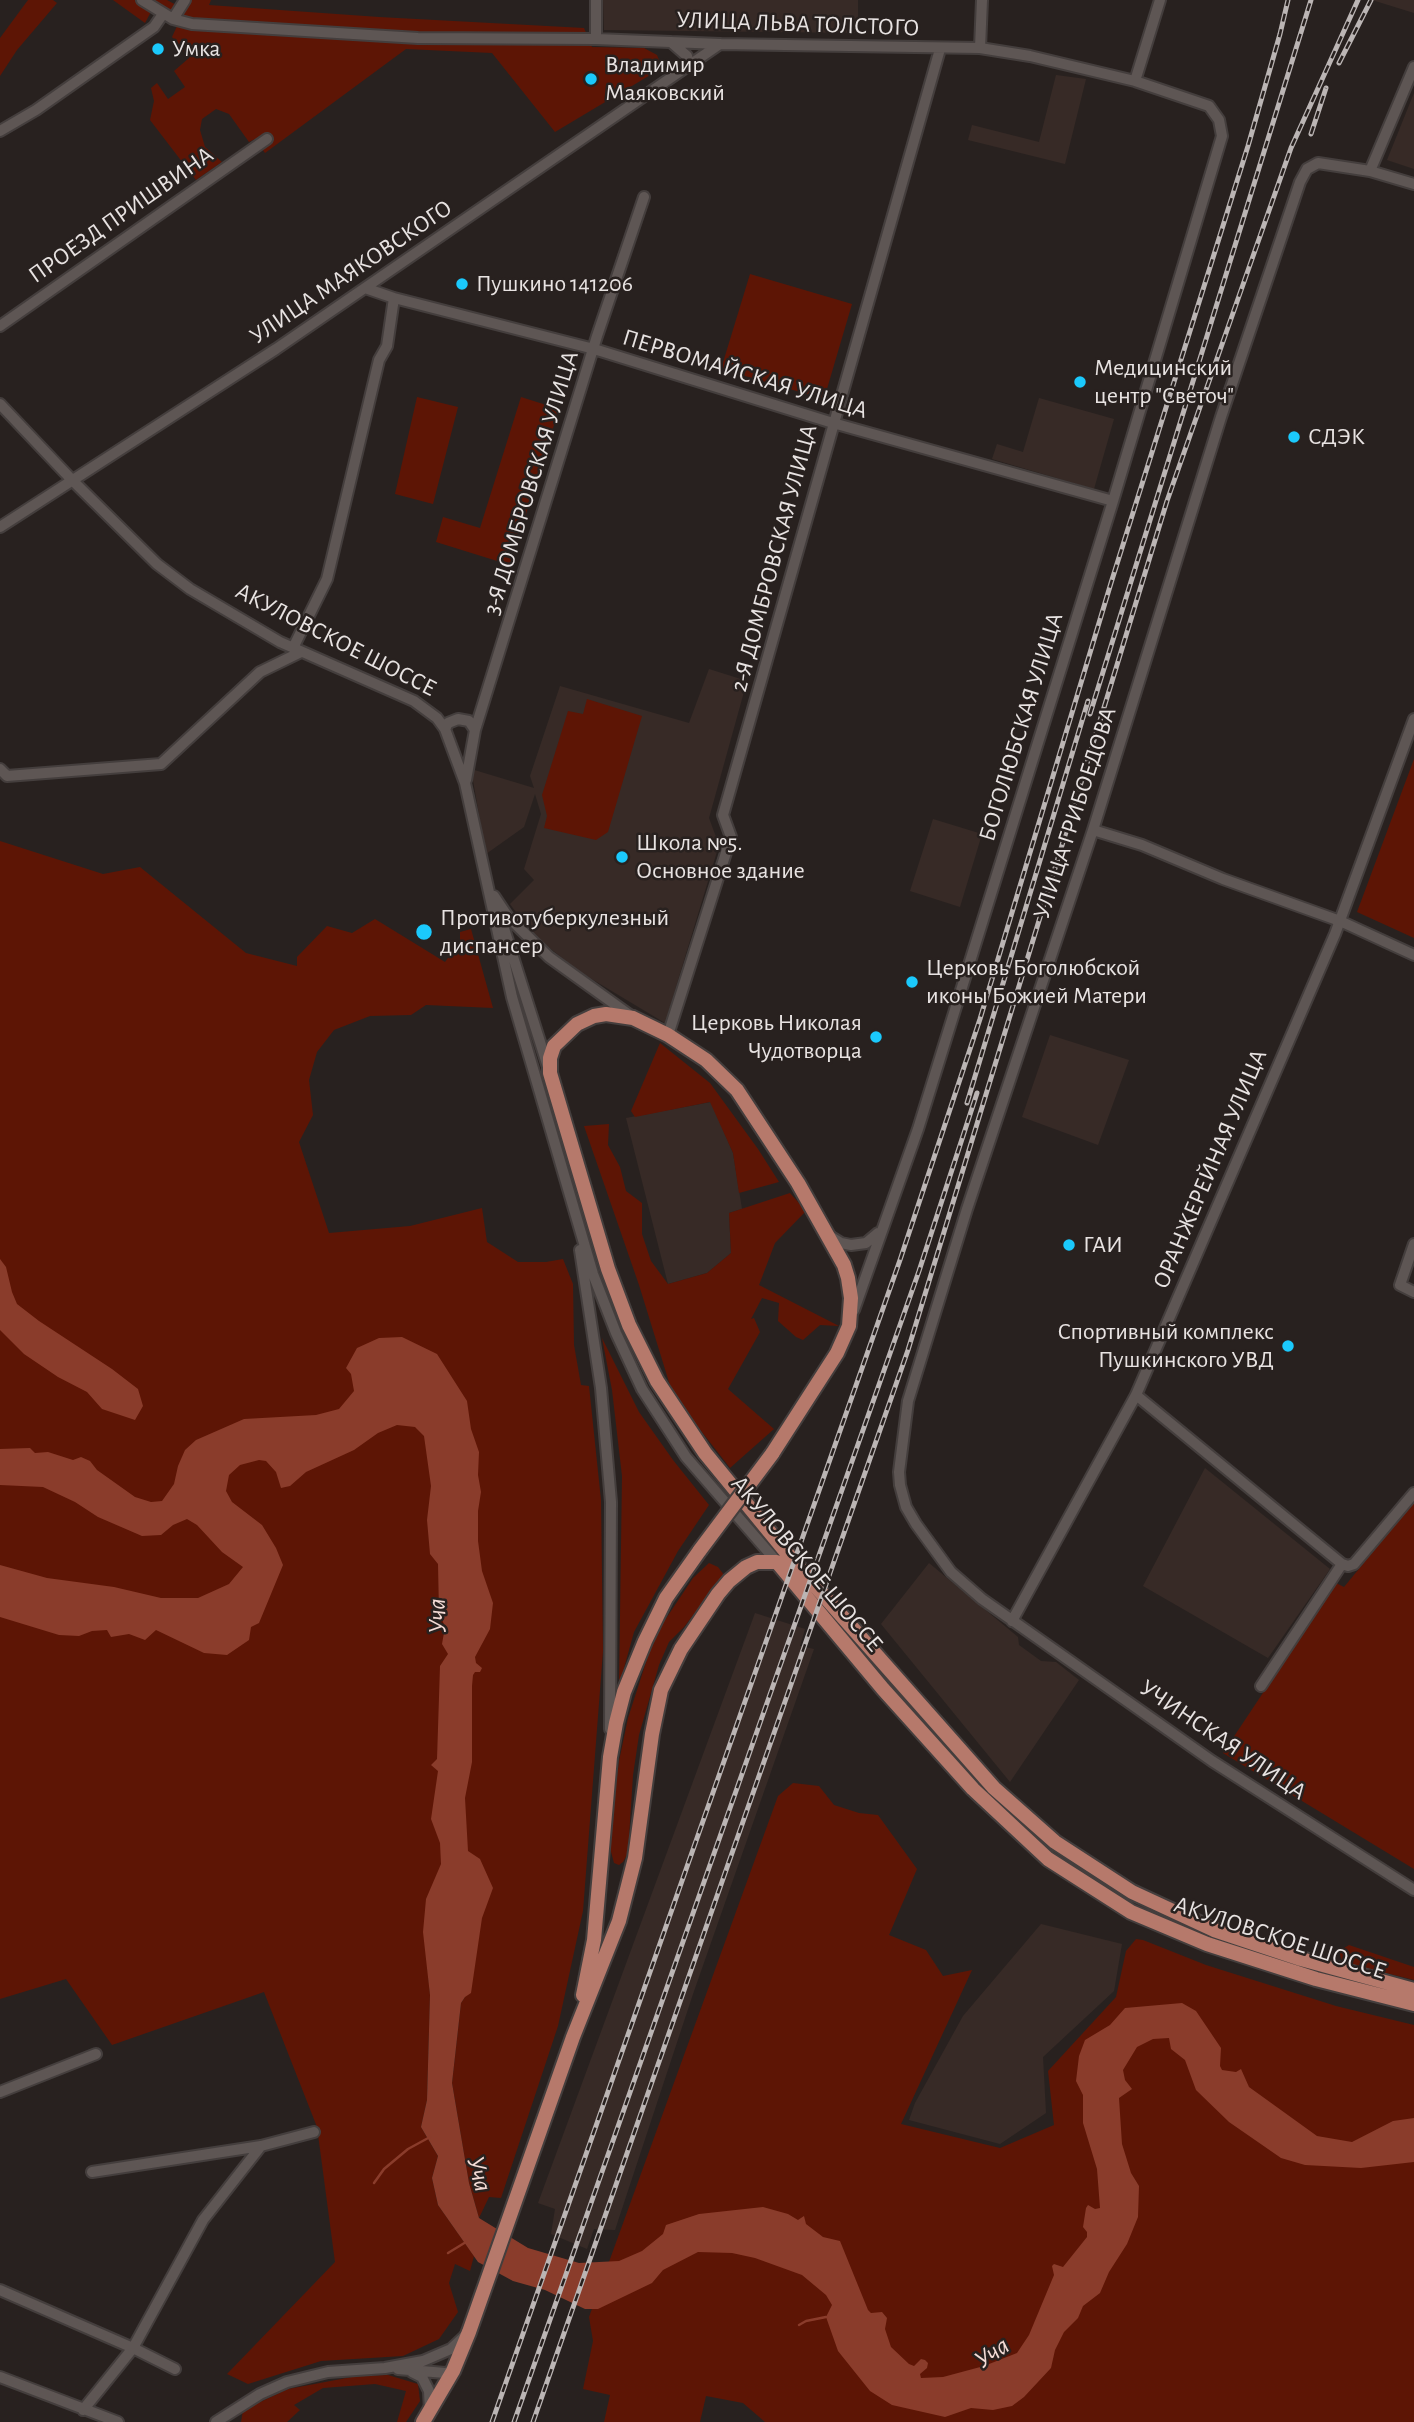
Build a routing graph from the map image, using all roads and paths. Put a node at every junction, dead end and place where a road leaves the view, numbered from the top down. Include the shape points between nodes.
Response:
1 (142, 0) edge
2 (185, 0) edge
3 (596, 0) edge
4 (982, 0) edge
5 (1160, 0) edge
6 (168, 17) junction
7 (596, 39) junction
8 (671, 42) junction
9 (720, 44) junction
10 (980, 48) junction
11 (940, 49) junction
12 (689, 65) junction
13 (1414, 67) edge
14 (1135, 81) junction
15 (0, 131) edge
16 (1222, 136) joint
17 (267, 139) dead end
18 (1370, 171) junction
19 (1414, 184) edge
20 (644, 197) dead end
21 (365, 288) junction
22 (394, 298) junction
23 (0, 326) edge
24 (594, 349) junction
25 (0, 404) edge
26 (833, 423) junction
27 (71, 480) junction
28 (1113, 501) junction
29 (0, 527) edge
30 (297, 650) junction
31 (1414, 719) edge
32 (445, 729) junction
33 (475, 730) junction
34 (449, 743) junction
35 (472, 745) junction
36 (0, 769) edge
37 (465, 783) junction
38 (1093, 830) junction
39 (487, 876) junction
40 (492, 891) junction
41 (1340, 921) junction
42 (1414, 955) edge
43 (633, 1018) junction
44 (668, 1035) junction
45 (550, 1073) junction
46 (571, 1199) junction
47 (880, 1231) junction
48 (826, 1234) junction
49 (1414, 1244) edge
50 (1414, 1292) edge
51 (849, 1326) junction
52 (1136, 1395) junction
53 (1414, 1493) edge
54 (777, 1562) junction
55 (1342, 1564) junction
56 (1012, 1621) junction
57 (1261, 1686) dead end
58 (610, 1757) junction
59 (1414, 1890) edge
60 (1414, 1990) edge
61 (1414, 2004) edge
62 (573, 2037) junction
63 (96, 2054) dead end
64 (0, 2092) edge
65 (314, 2132) dead end
66 (261, 2146) junction
67 (92, 2172) dead end
68 (0, 2290) edge
69 (469, 2332) junction
70 (133, 2348) junction
71 (424, 2361) junction
72 (384, 2368) junction
73 (175, 2369) dead end
74 (410, 2370) junction
75 (453, 2371) junction
76 (0, 2377) edge
77 (83, 2410) junction
78 (427, 2417) edge
79 (118, 2422) edge
80 (216, 2422) edge

1 - 6 street, УЛИЦА ЛЬВА ТОЛСТОГО
2 - 6 street
3 - 7 street
4 - 10 street
5 - 14 street
6 - 7 street, УЛИЦА ЛЬВА ТОЛСТОГО via 192,24 418,38
6 - 15 street
7 - 8 street, УЛИЦА ЛЬВА ТОЛСТОГО
8 - 9 street, УЛИЦА ЛЬВА ТОЛСТОГО
8 - 12 street via 687,56
9 - 11 street, УЛИЦА ЛЬВА ТОЛСТОГО
9 - 12 street, УЛИЦА МАЯКОВСКОГО
10 - 11 street, УЛИЦА ЛЬВА ТОЛСТОГО
10 - 14 street, УЛИЦА ЛЬВА ТОЛСТОГО
11 - 26 street, 2-Я ДОМБРОВСКАЯ УЛИЦА
12 - 21 street, УЛИЦА МАЯКОВСКОГО
13 - 18 street
14 - 16 street, УЛИЦА ЛЬВА ТОЛСТОГО via 1209,106 1219,120
16 - 28 street, БОГОЛЮБСКАЯ УЛИЦА
17 - 23 street, ПРОЕЗД ПРИШВИНА
18 - 19 street
18 - 38 street, УЛИЦА ГРИБОЕДОВА via 1318,163 1307,169 1300,182 1221,417
20 - 24 street, 3-Я ДОМБРОВСКАЯ УЛИЦА
21 - 22 street, ПЕРВОМАЙСКАЯ УЛИЦА
21 - 27 street, УЛИЦА МАЯКОВСКОГО
22 - 24 street, ПЕРВОМАЙСКАЯ УЛИЦА
22 - 30 street via 387,346 379,360 327,579
24 - 26 street, ПЕРВОМАЙСКАЯ УЛИЦА
24 - 33 street, 3-Я ДОМБРОВСКАЯ УЛИЦА
25 - 27 street, АКУЛОВСКОЕ ШОССЕ
26 - 28 street, ПЕРВОМАЙСКАЯ УЛИЦА
26 - 44 street, 2-Я ДОМБРОВСКАЯ УЛИЦА via 723,815 731,837
27 - 29 street, УЛИЦА МАЯКОВСКОГО
27 - 30 street, АКУЛОВСКОЕ ШОССЕ via 157,565
28 - 47 street, БОГОЛЮБСКАЯ УЛИЦА via 918,1129
30 - 32 street, АКУЛОВСКОЕ ШОССЕ via 414,701
30 - 36 street via 260,672 161,764 8,776
31 - 41 street, ОРАНЖЕРЕЙНАЯ УЛИЦА
32 - 33 street via 458,719 469,721
32 - 34 street, АКУЛОВСКОЕ ШОССЕ
33 - 35 street, 3-Я ДОМБРОВСКАЯ УЛИЦА
34 - 35 street via 461,748
34 - 37 street, АКУЛОВСКОЕ ШОССЕ
35 - 37 street, 3-Я ДОМБРОВСКАЯ УЛИЦА
37 - 39 street, АКУЛОВСКОЕ ШОССЕ
38 - 41 street
38 - 56 street, УЛИЦА ГРИБОЕДОВА via 911,1388 899,1459 900,1485 916,1524 951,1572
39 - 40 street, АКУЛОВСКОЕ ШОССЕ
39 - 46 street, АКУЛОВСКОЕ ШОССЕ via 512,997
40 - 43 street via 508,917 549,957
40 - 45 street, АКУЛОВСКОЕ ШОССЕ
41 - 42 street
41 - 52 street, ОРАНЖЕРЕЙНАЯ УЛИЦА
43 - 44 main road
43 - 45 main road via 606,1014 577,1024 554,1046
44 - 48 main road via 706,1060 737,1090 771,1138
45 - 60 main road, АКУЛОВСКОЕ ШОССЕ via 608,1269 657,1381 705,1453 795,1563 995,1788 1055,1842 1132,1892 1214,1930
46 - 54 street, АКУЛОВСКОЕ ШОССЕ via 593,1274 642,1389 687,1457
46 - 58 street via 592,1322 611,1503
47 - 48 street via 866,1243 851,1245
47 - 51 street, БОГОЛЮБСКАЯ УЛИЦА
48 - 51 main road via 848,1278
49 - 50 street via 1400,1285
51 - 58 main road, bridge via 837,1353 772,1454 666,1598 624,1692
52 - 55 street
52 - 56 street, ОРАНЖЕРЕЙНАЯ УЛИЦА
53 - 55 street via 1354,1564
54 - 61 main road, АКУЛОВСКОЕ ШОССЕ via 972,1789 1048,1859 1131,1912 1207,1944
54 - 62 main road via 757,1562 729,1581 681,1649 661,1690 628,1890
55 - 57 street
56 - 59 street, УЧИНСКАЯ УЛИЦА via 1212,1761
58 - 62 main road via 593,1940
62 - 69 main road
63 - 64 street
65 - 66 street
66 - 67 street
66 - 70 street via 203,2220
68 - 70 street
69 - 71 street via 451,2349
69 - 75 main road
70 - 73 street
70 - 77 street
71 - 72 street
71 - 75 street via 440,2362
72 - 74 street
72 - 80 street via 328,2372 287,2382
74 - 75 street
74 - 78 street via 422,2377 429,2391
75 - 78 main road
76 - 77 street
77 - 79 street

